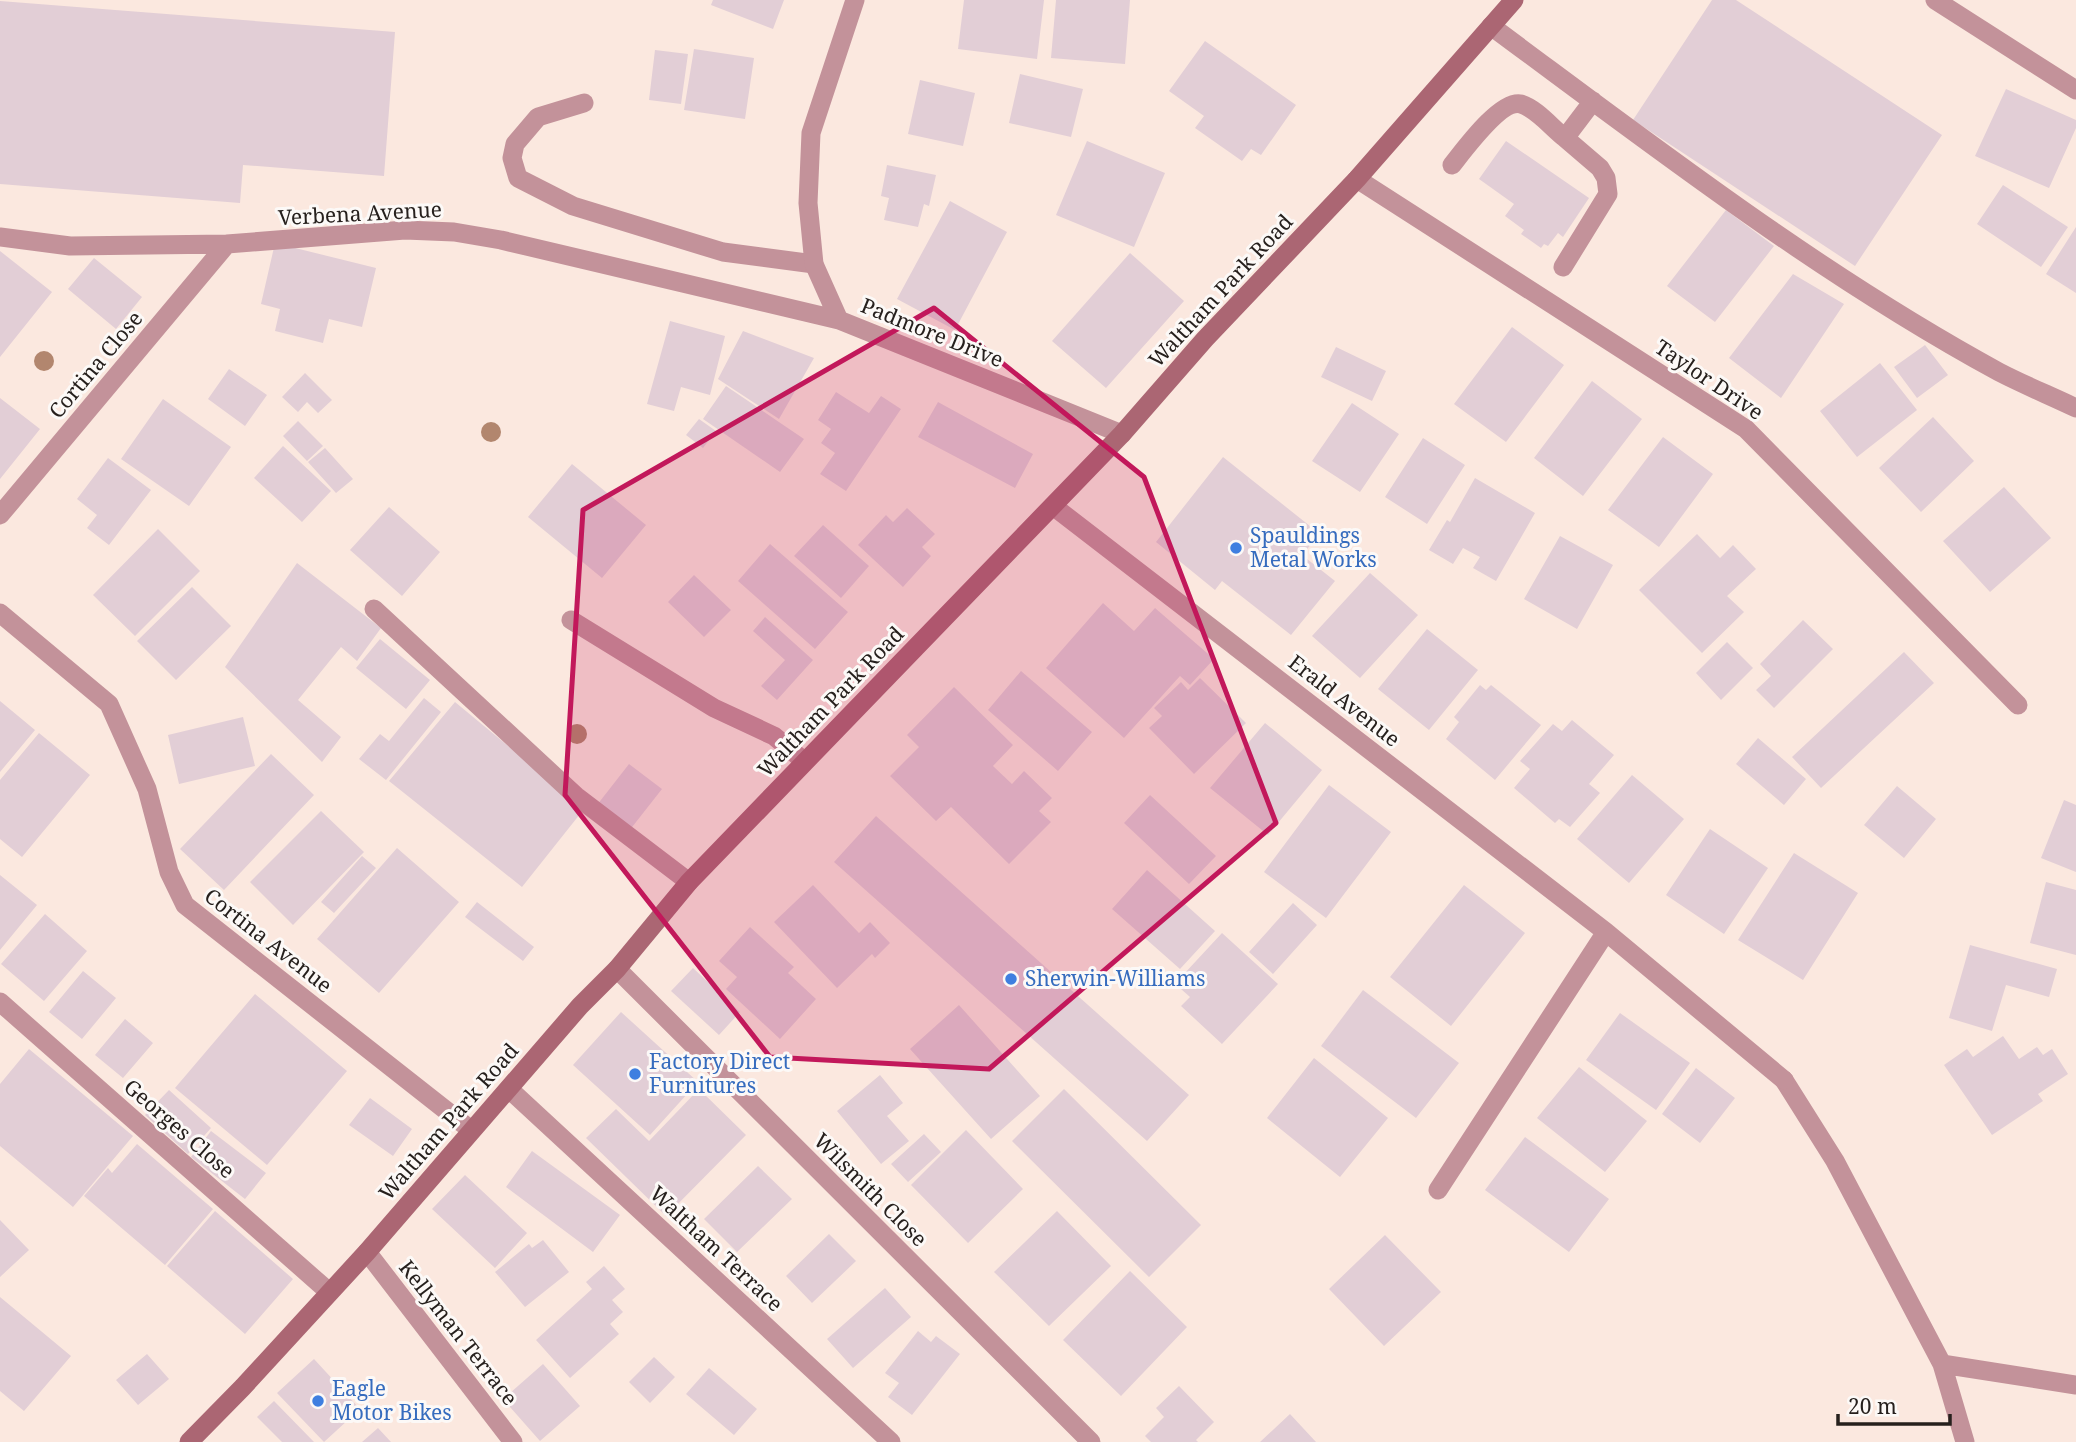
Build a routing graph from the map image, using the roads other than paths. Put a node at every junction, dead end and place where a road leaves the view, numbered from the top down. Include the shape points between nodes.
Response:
1 (855, 0) edge
2 (1514, 0) edge
3 (1935, 0) edge
4 (1492, 26) junction
5 (2076, 90) edge
6 (1593, 101) junction
7 (584, 103) dead end
8 (1565, 138) junction
9 (1452, 165) dead end
10 (1357, 179) junction
11 (0, 237) edge
12 (227, 244) junction
13 (814, 264) junction
14 (1563, 267) dead end
15 (839, 320) junction
16 (2076, 408) edge
17 (1122, 434) junction
18 (1054, 506) junction
19 (0, 516) edge
20 (374, 609) dead end
21 (0, 613) edge
22 (571, 620) dead end
23 (2018, 705) dead end
24 (804, 761) junction
25 (689, 882) junction
26 (1606, 932) junction
27 (617, 969) junction
28 (0, 1002) edge
29 (509, 1089) junction
30 (471, 1130) junction
31 (1438, 1190) dead end
32 (366, 1252) junction
33 (328, 1291) junction
34 (1942, 1364) junction
35 (2076, 1385) edge
36 (189, 1442) edge
37 (513, 1442) edge
38 (891, 1442) edge
39 (1091, 1442) edge
40 (1965, 1442) edge

1 - 13 street, Padmore Drive via 811,133 808,204
2 - 4 main road, Waltham Park Road
3 - 5 street
4 - 6 street
4 - 10 main road, Waltham Park Road
6 - 8 street
6 - 16 street via 1860,290 2000,372
7 - 13 street via 538,117 514,144 512,158 518,178 573,206 723,252
8 - 9 street via 1528,107 1513,104 1496,114
8 - 14 street via 1600,168 1608,194
10 - 17 main road, Waltham Park Road
10 - 23 street, Taylor Drive via 1746,429
11 - 12 street, Verbena Avenue via 70,246
12 - 15 street, Verbena Avenue via 405,230 453,232
12 - 19 street, Cortina Close
13 - 15 street, Padmore Drive
15 - 17 street, Padmore Drive
17 - 18 main road, Waltham Park Road
18 - 24 main road, Waltham Park Road
18 - 26 street, Erald Avenue
20 - 25 street via 576,796
21 - 30 street, Cortina Avenue via 108,704 147,789 169,872 185,905
22 - 24 street via 714,708 774,736
24 - 25 main road, Waltham Park Road
25 - 27 main road, Waltham Park Road
26 - 31 street
26 - 34 street, Erald Avenue via 1784,1080 1835,1161
27 - 29 main road, Waltham Park Road
27 - 39 street, Wilsmith Close
28 - 33 street, Georges Close
29 - 30 main road, Waltham Park Road
29 - 38 street, Waltham Terrace
30 - 32 main road, Waltham Park Road
32 - 33 main road, Waltham Park Road
32 - 37 street, Kellyman Terrace
33 - 36 main road, Waltham Park Road
34 - 35 street
34 - 40 street, Erald Avenue

